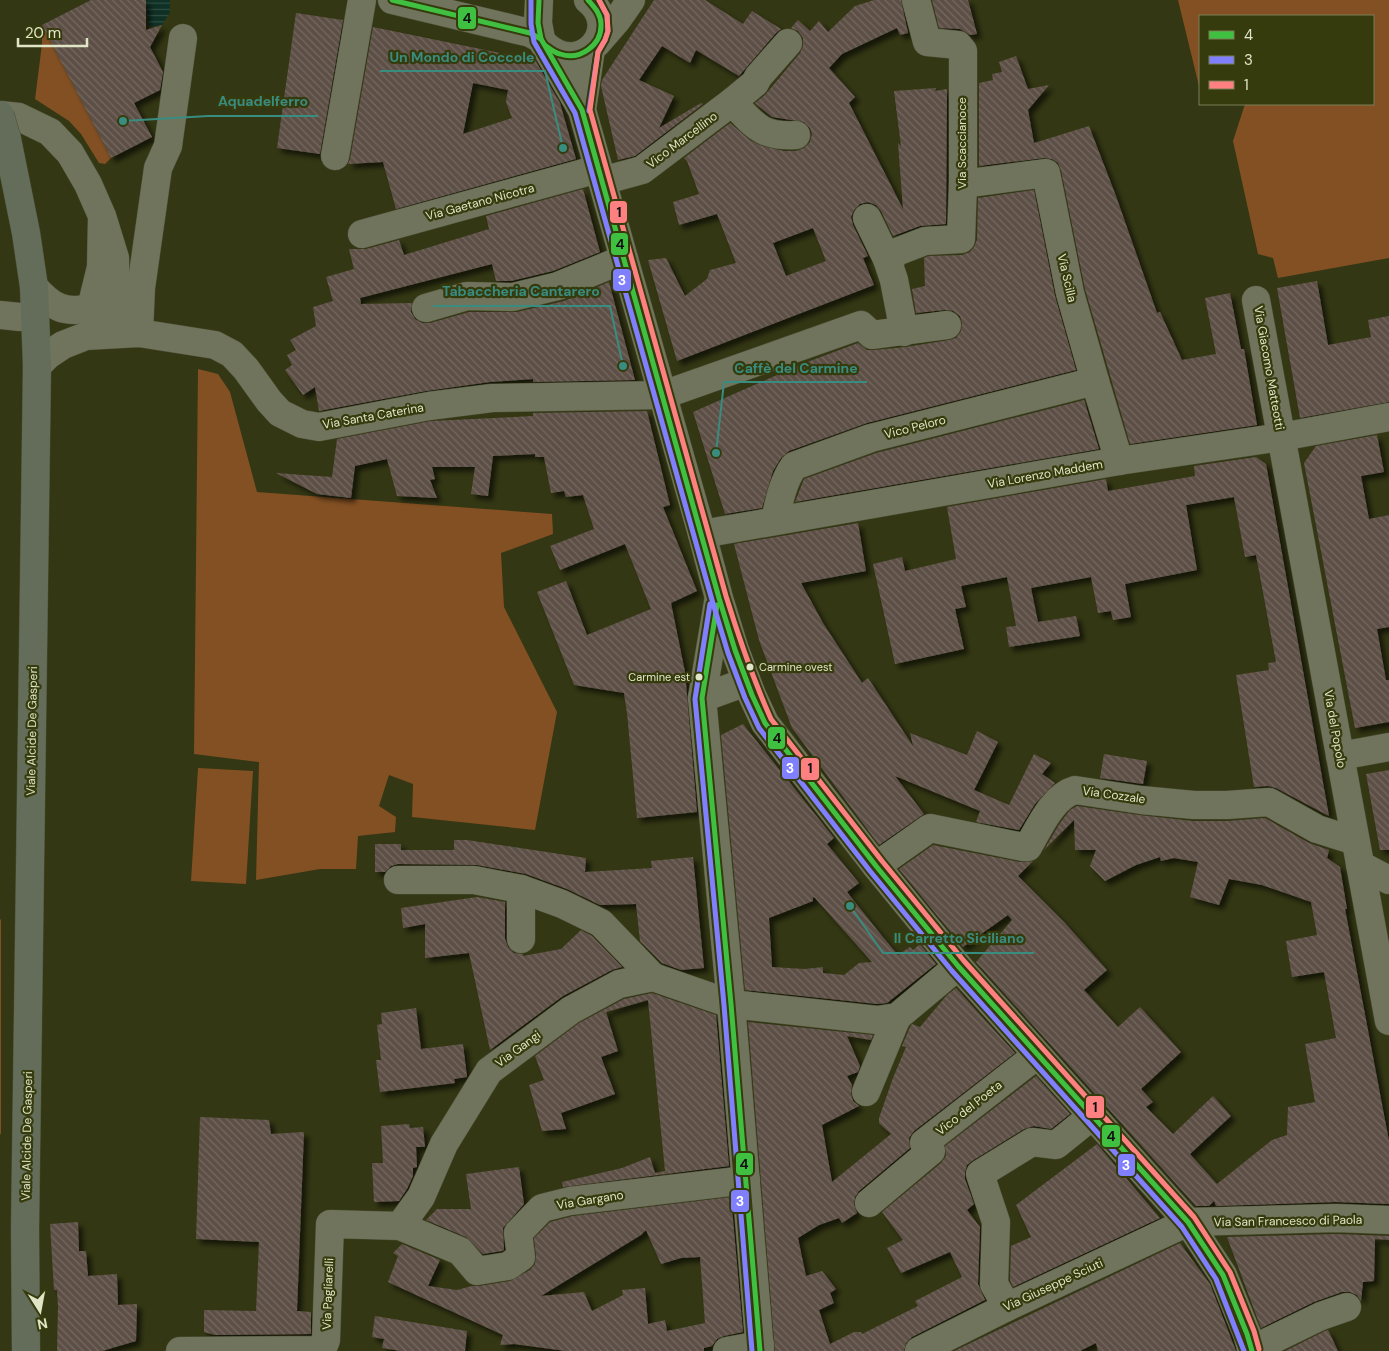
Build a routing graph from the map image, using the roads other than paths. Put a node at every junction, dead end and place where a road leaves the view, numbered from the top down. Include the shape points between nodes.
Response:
1 (362, 0) edge
2 (392, 0) edge
3 (588, 0) edge
4 (631, 0) edge
5 (916, 0) edge
6 (543, 16) edge
7 (183, 38) dead end
8 (788, 43) dead end
9 (594, 46) junction
10 (732, 102) junction
11 (582, 110) junction
12 (2, 123) edge
13 (796, 135) dead end
14 (335, 156) dead end
15 (600, 175) junction
16 (0, 181) edge
17 (963, 184) junction
18 (102, 216) junction
19 (866, 218) dead end
20 (362, 234) dead end
21 (624, 259) junction
22 (887, 259) junction
23 (34, 287) junction
24 (1256, 300) dead end
25 (91, 308) junction
26 (426, 308) dead end
27 (10, 316) edge
28 (947, 325) dead end
29 (904, 332) junction
30 (139, 333) junction
31 (109, 334) junction
32 (37, 366) junction
33 (1094, 381) junction
34 (663, 395) junction
35 (1389, 417) edge
36 (1281, 437) junction
37 (1119, 461) junction
38 (775, 520) junction
39 (702, 534) junction
40 (719, 598) junction
41 (746, 682) junction
42 (702, 698) junction
43 (1389, 747) edge
44 (1340, 756) junction
45 (1358, 853) junction
46 (876, 866) junction
47 (398, 880) dead end
48 (1389, 880) edge
49 (521, 889) junction
50 (522, 939) dead end
51 (958, 966) junction
52 (653, 977) junction
53 (731, 1004) junction
54 (897, 1016) junction
55 (1389, 1021) edge
56 (1038, 1055) junction
57 (866, 1092) dead end
58 (1092, 1116) junction
59 (746, 1180) junction
60 (869, 1203) dead end
61 (1389, 1220) edge
62 (1188, 1222) junction
63 (400, 1226) junction
64 (1007, 1307) junction
65 (1347, 1307) dead end
66 (760, 1348) edge
67 (1251, 1350) edge
68 (8, 1351) edge
69 (26, 1351) edge
70 (180, 1351) edge
71 (727, 1351) edge
72 (920, 1351) edge

1 - 14 street
2 - 6 street via 530,33
3 - 9 street via 599,13 601,23
4 - 9 street
5 - 17 street, Via Scaccianoce via 927,42 958,45 962,51
6 - 9 street via 560,56 584,54
6 - 11 street
7 - 30 street via 168,146 158,168 141,288
8 - 10 street, Vico Marcellino via 758,76 756,83
9 - 11 street
10 - 13 street via 758,129 780,136
10 - 15 street, Vico Marcellino via 642,170
11 - 15 street
12 - 18 street via 19,117 50,132 70,153
12 - 23 main road, Viale Alcide De Gasperi
15 - 20 street, Via Gaetano Nicotra
15 - 21 street
16 - 27 main road, Viale Alcide De Gasperi via 12,237
17 - 22 street, Via Scaccianoce via 961,239 925,241
17 - 33 street, Via Scilla via 1046,172 1070,293
18 - 25 street via 101,267
18 - 31 street via 114,258 116,310
19 - 22 street
21 - 26 street via 549,288 513,297 466,296
21 - 34 street
22 - 29 street
23 - 25 street via 56,307 77,311
23 - 32 main road, Viale Alcide De Gasperi
24 - 36 street, Via Giacomo Matteotti
25 - 31 street via 98,324
27 - 68 main road, Viale Alcide De Gasperi
28 - 29 street
29 - 34 street via 872,335 861,326
30 - 31 street, Via Santa Caterina
30 - 34 street, Via Santa Caterina via 215,345 232,354 280,413 302,424 319,427 429,406 492,398
31 - 32 street, Via Santa Caterina via 86,336 62,345
32 - 69 main road, Viale Alcide De Gasperi
33 - 37 street, Via Scilla
33 - 38 street, Vico Peloro via 871,438 794,466
34 - 39 street
35 - 36 street, Via Lorenzo Maddem
36 - 37 street, Via Lorenzo Maddem
36 - 44 street, Via del Popolo
37 - 38 street, Via Lorenzo Maddem
38 - 39 street, Via Lorenzo Maddem
39 - 40 street
40 - 41 street
40 - 42 street
41 - 42 street
41 - 46 street via 765,723
42 - 53 street
43 - 44 street
44 - 45 street, Via del Popolo
45 - 46 street, Via Cozzale via 1269,802 1194,805 1075,790 1066,793 1043,819 1028,847 930,828
45 - 48 street, Via Cozzale
45 - 55 street, Via del Popolo
46 - 51 street
47 - 49 street via 474,880
49 - 50 street
49 - 52 street via 562,904 601,924
51 - 54 street
51 - 56 street
52 - 53 street
52 - 63 street, Via Gangi via 619,984 571,1010 489,1071 444,1144 421,1197
53 - 54 street via 878,1020
53 - 59 street
54 - 57 street
56 - 58 street
56 - 60 street, Vico del Poeta via 924,1143 931,1151
58 - 62 street
58 - 64 street via 1056,1144 1032,1142 980,1174 996,1222 994,1284
59 - 63 street, Via Gargano via 570,1201 542,1208 518,1233 521,1258 508,1266 477,1271 460,1251
59 - 66 street
61 - 62 street, Via San Francesco di Paola via 1336,1218
62 - 64 street, Via Giuseppe Sciuti
62 - 67 street via 1223,1275
63 - 70 street, Via Pagliarelli via 330,1224 326,1340 322,1350
64 - 72 street, Via Giuseppe Sciuti
65 - 67 street
66 - 71 street

